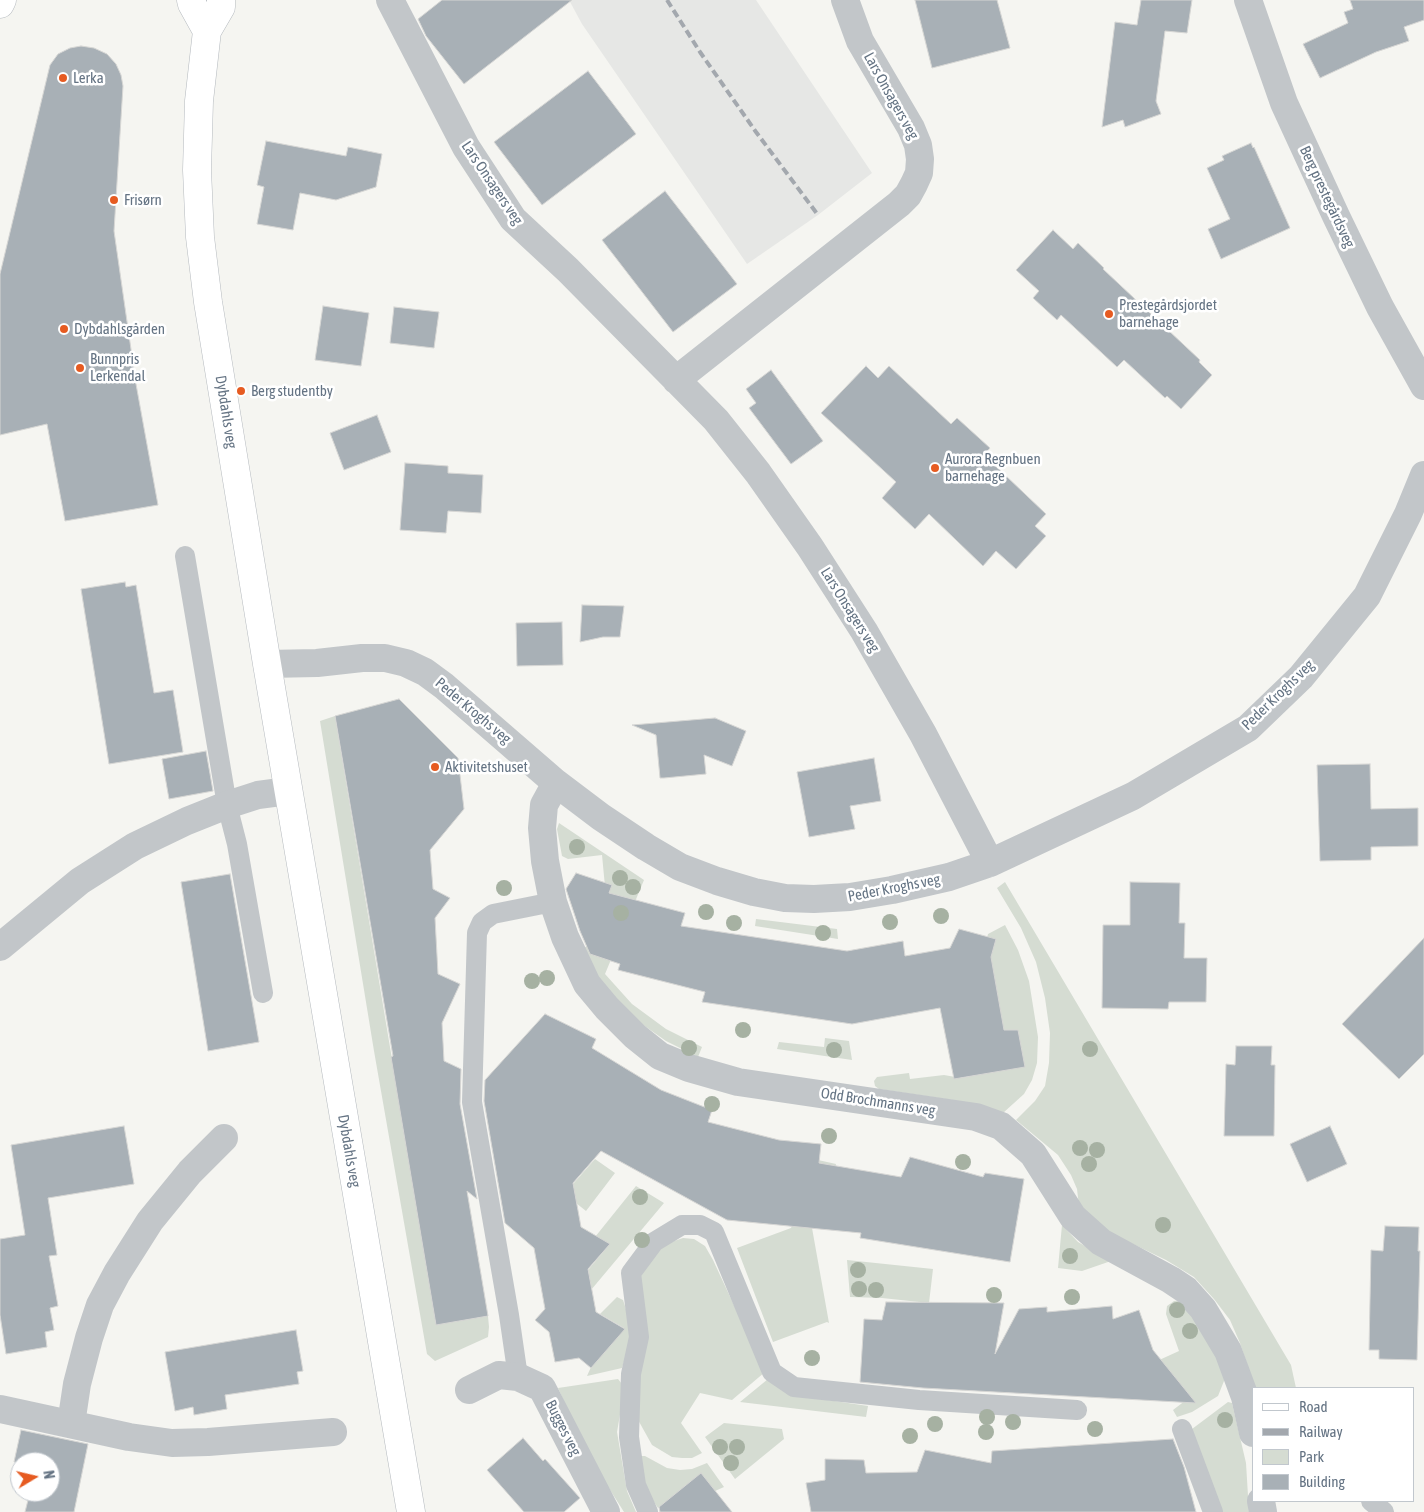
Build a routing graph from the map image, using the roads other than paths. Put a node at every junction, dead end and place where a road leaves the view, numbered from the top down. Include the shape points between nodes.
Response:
1 (2, 0) edge
2 (191, 0) edge
3 (220, 0) edge
4 (390, 0) edge
5 (845, 0) edge
6 (1248, 0) edge
7 (0, 4) edge
8 (207, 32) junction
9 (676, 380) junction
10 (1424, 386) edge
11 (1424, 474) edge
12 (186, 556) dead end
13 (267, 664) junction
14 (556, 784) junction
15 (288, 791) junction
16 (228, 805) junction
17 (990, 862) junction
18 (554, 902) junction
19 (0, 947) edge
20 (263, 993) dead end
21 (224, 1138) dead end
22 (518, 1377) junction
23 (470, 1390) dead end
24 (0, 1409) edge
25 (1077, 1410) dead end
26 (71, 1424) junction
27 (1252, 1428) edge
28 (1182, 1429) dead end
29 (333, 1432) dead end
30 (1372, 1502) edge
31 (411, 1512) edge
32 (606, 1512) edge
33 (648, 1512) edge
34 (1213, 1512) edge
35 (1384, 1512) edge

1 - 7 main road
2 - 8 main road
3 - 8 main road, Dybdahls veg via 220,7
4 - 9 street, Lars Onsagers veg via 466,147 513,219
5 - 9 street, Lars Onsagers veg via 860,41 918,145 920,160 914,184 899,204
6 - 10 street, Berg prestegårdsveg via 1284,103 1380,307
8 - 13 main road, Dybdahls veg via 199,101 197,170 200,236
9 - 17 street, Lars Onsagers veg via 716,420 810,546 864,631
11 - 17 street, Peder Kroghs veg via 1367,596 1301,677 1248,728 1133,796
12 - 16 lane
13 - 14 street, Peder Kroghs veg via 362,658 385,658 406,663 444,686
13 - 15 main road, Dybdahls veg
14 - 17 street, Peder Kroghs veg via 680,867 754,892 785,898 850,897 892,890 949,877
14 - 18 street, Odd Brochmanns veg via 544,805 542,828
15 - 16 street via 258,795
15 - 31 main road, Dybdahls veg
16 - 19 street via 136,846 80,881
16 - 20 lane
18 - 22 lane via 493,914 482,922 476,933 472,1102
18 - 27 street, Odd Brochmanns veg via 588,984 635,1036 660,1056 738,1082 976,1117 1001,1126 1033,1154 1073,1217 1101,1242 1186,1290 1203,1310 1228,1351 1245,1397
21 - 26 street via 150,1220 117,1273 100,1305 89,1338
22 - 23 street, Bugges veg via 499,1375
22 - 32 street, Bugges veg via 542,1388
24 - 26 street
25 - 33 lane via 919,1400 794,1387 772,1372 714,1232 700,1225 682,1225 654,1242 631,1273 639,1336 631,1374 629,1437 636,1485
26 - 29 street via 172,1443
28 - 34 lane
30 - 35 lane

